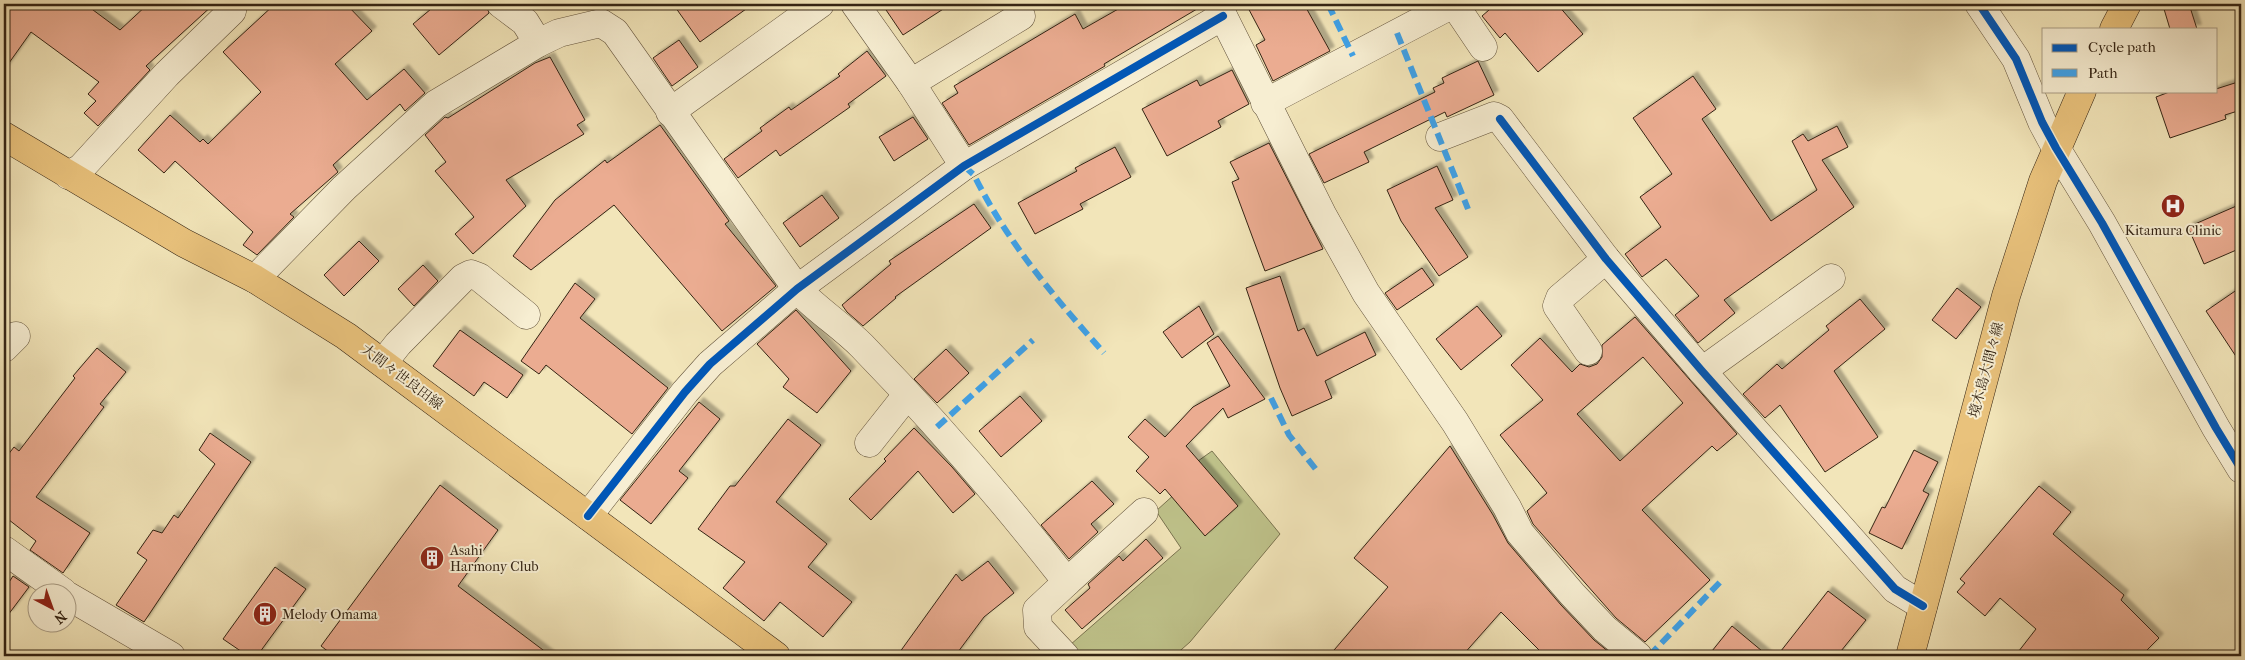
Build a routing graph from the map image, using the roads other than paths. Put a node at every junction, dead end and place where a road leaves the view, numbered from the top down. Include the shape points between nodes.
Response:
1 (233, 4) edge
2 (501, 4) edge
3 (820, 4) edge
4 (854, 4) edge
5 (1454, 4) edge
6 (1979, 4) edge
7 (2127, 4) edge
8 (1220, 10) edge
9 (1021, 16) dead end
10 (2115, 28) edge
11 (538, 43) junction
12 (1483, 47) dead end
13 (910, 83) junction
14 (2082, 92) edge
15 (1265, 103) junction
16 (670, 112) junction
17 (4, 136) edge
18 (1440, 138) dead end
19 (2056, 148) junction
20 (964, 166) junction
21 (68, 176) junction
22 (1606, 259) junction
23 (1832, 278) dead end
24 (255, 280) junction
25 (797, 289) junction
26 (526, 315) dead end
27 (1588, 351) dead end
28 (383, 363) junction
29 (1702, 371) junction
30 (907, 395) junction
31 (869, 443) dead end
32 (2241, 469) edge
33 (1144, 512) dead end
34 (588, 516) junction
35 (4, 550) edge
36 (49, 582) edge
37 (1067, 582) junction
38 (78, 602) edge
39 (1923, 606) junction
40 (171, 656) edge
41 (776, 656) edge
42 (1065, 656) edge
43 (1638, 656) edge
44 (1910, 656) edge

1 - 21 street via 232,11 166,74 81,168
2 - 11 street via 525,22
3 - 16 street
4 - 13 street
5 - 12 street
5 - 15 street
6 - 19 street via 2016,59
7 - 10 main road
8 - 15 street
8 - 20 street
9 - 13 street
11 - 16 street via 589,24 608,26
11 - 24 street via 436,104 344,188
13 - 20 street
14 - 19 main road, 境木島大間々線
15 - 43 street via 1366,293 1455,422 1520,533 1572,594
16 - 25 street
17 - 21 main road, 大間々世良田線
18 - 22 street via 1494,116 1500,119
19 - 32 street
19 - 39 main road, 境木島大間々線 via 2006,296
20 - 25 street
21 - 24 main road, 大間々世良田線 via 184,244
22 - 27 street via 1560,298 1557,306
22 - 29 street
23 - 29 street
24 - 28 main road, 大間々世良田線 via 346,336
25 - 30 street via 859,343
25 - 34 street via 710,364
26 - 28 street via 471,274 463,278
28 - 34 main road, 大間々世良田線
29 - 39 street via 1895,589
30 - 31 street
30 - 37 street via 983,477
33 - 37 street
34 - 41 main road, 大間々世良田線
35 - 36 street
37 - 42 street via 1037,610 1038,627
38 - 40 street
39 - 44 main road, 境木島大間々線

